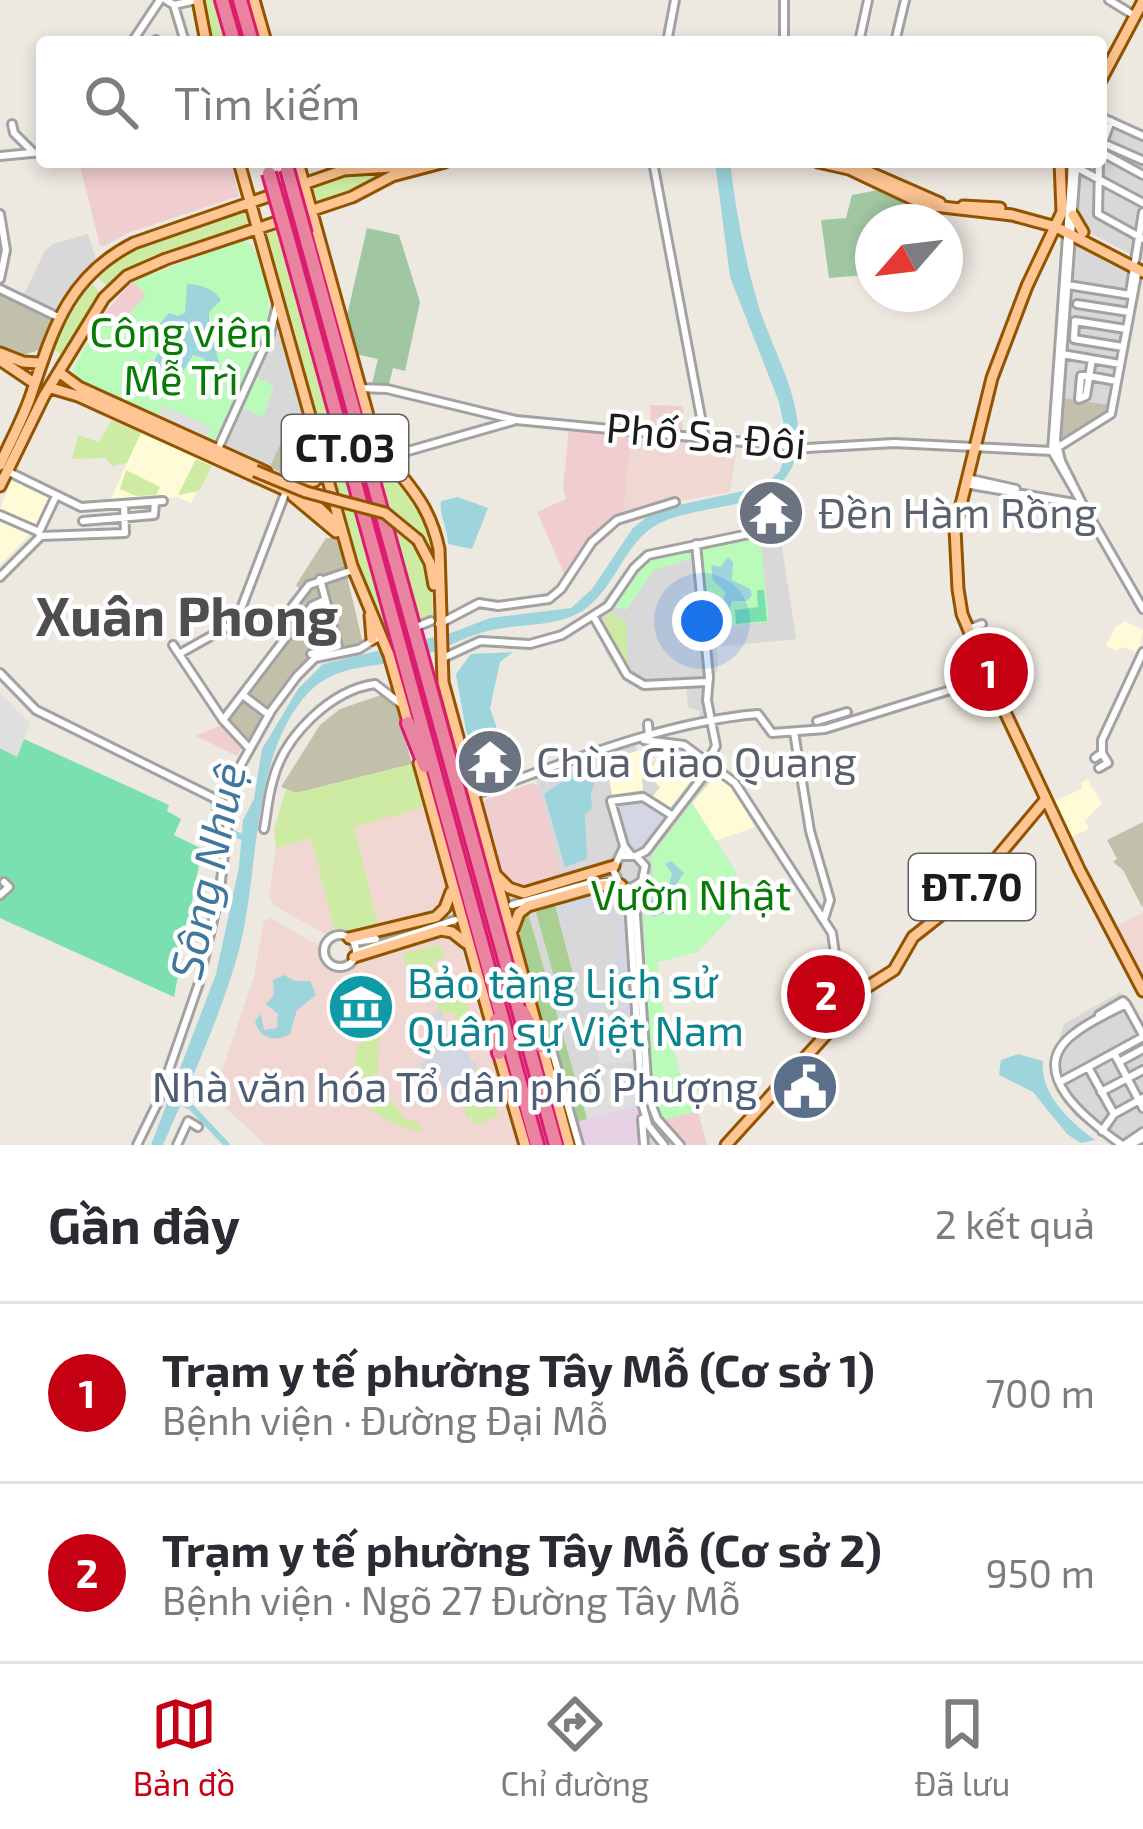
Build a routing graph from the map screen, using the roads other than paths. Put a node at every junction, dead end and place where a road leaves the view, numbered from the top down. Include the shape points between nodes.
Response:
1 (197, 0) edge
2 (222, 0) edge
3 (240, 0) edge
4 (254, 0) edge
5 (675, 0) edge
6 (784, 0) edge
7 (868, 0) edge
8 (905, 0) edge
9 (1109, 0) edge
10 (166, 2) edge
11 (1140, 12) edge
12 (137, 36) edge
13 (182, 36) edge
14 (205, 36) edge
15 (232, 36) edge
16 (250, 36) edge
17 (264, 36) edge
18 (668, 36) edge
19 (784, 36) edge
20 (860, 36) edge
21 (896, 36) edge
22 (1107, 70) edge
23 (1107, 119) edge
24 (1111, 121) junction
25 (12, 124) dead end
26 (1107, 133) edge
27 (1143, 136) edge
28 (1107, 149) edge
29 (36, 151) edge
30 (1107, 152) edge
31 (36, 153) edge
32 (0, 156) edge
33 (1142, 159) edge
34 (240, 168) edge
35 (268, 168) edge
36 (294, 168) edge
37 (295, 168) edge
38 (299, 168) edge
39 (395, 168) edge
40 (422, 168) edge
41 (654, 168) edge
42 (845, 168) edge
43 (869, 168) edge
44 (1059, 168) edge
45 (1077, 168) edge
46 (1079, 168) edge
47 (1098, 168) edge
48 (1139, 174) edge
49 (1096, 177) junction
50 (320, 178) junction
51 (305, 184) junction
52 (246, 190) junction
53 (249, 202) junction
54 (926, 202) junction
55 (1143, 202) edge
56 (326, 206) junction
57 (236, 207) junction
58 (313, 211) junction
59 (1143, 212) edge
60 (0, 214) edge
61 (256, 229) junction
62 (311, 230) junction
63 (1069, 231) junction
64 (244, 233) junction
65 (1142, 237) edge
66 (260, 241) junction
67 (1138, 266) edge
68 (87, 278) junction
69 (0, 279) edge
70 (1067, 285) junction
71 (0, 289) edge
72 (106, 295) junction
73 (1130, 295) junction
74 (278, 302) junction
75 (1077, 304) dead end
76 (1129, 312) junction
77 (60, 318) junction
78 (1126, 329) junction
79 (287, 333) junction
80 (271, 334) junction
81 (1123, 347) junction
82 (1062, 355) junction
83 (0, 357) edge
84 (1092, 359) junction
85 (13, 363) junction
86 (39, 363) junction
87 (1120, 364) junction
88 (60, 373) junction
89 (1116, 381) junction
90 (34, 383) junction
91 (51, 388) junction
92 (360, 388) junction
93 (77, 391) junction
94 (1114, 401) junction
95 (501, 420) junction
96 (157, 428) junction
97 (705, 439) junction
98 (16, 442) junction
99 (974, 447) junction
100 (217, 451) junction
101 (1054, 451) junction
102 (384, 452) junction
103 (401, 453) junction
104 (321, 454) junction
105 (241, 462) junction
106 (6, 463) edge
107 (395, 466) junction
108 (966, 481) junction
109 (0, 486) edge
110 (291, 488) junction
111 (56, 496) junction
112 (675, 502) dead end
113 (124, 504) junction
114 (1082, 504) junction
115 (81, 507) junction
116 (0, 514) edge
117 (125, 518) junction
118 (83, 521) junction
119 (763, 531) dead end
120 (42, 535) junction
121 (84, 535) junction
122 (343, 537) junction
123 (696, 544) junction
124 (353, 570) junction
125 (0, 577) edge
126 (320, 579) junction
127 (325, 600) junction
128 (1143, 609) edge
129 (286, 614) junction
130 (593, 618) junction
131 (299, 623) junction
132 (982, 624) dead end
133 (437, 625) junction
134 (276, 628) dead end
135 (334, 632) junction
136 (968, 634) junction
137 (393, 635) junction
138 (287, 636) dead end
139 (988, 640) dead end
140 (173, 645) dead end
141 (1143, 652) edge
142 (179, 654) junction
143 (313, 656) junction
144 (436, 658) junction
145 (400, 662) junction
146 (0, 673) edge
147 (989, 678) junction
148 (708, 680) junction
149 (244, 696) junction
150 (403, 705) junction
151 (847, 712) dead end
152 (269, 715) junction
153 (447, 719) junction
154 (712, 720) junction
155 (223, 721) junction
156 (818, 721) dead end
157 (408, 723) junction
158 (648, 724) dead end
159 (794, 732) junction
160 (645, 738) junction
161 (249, 748) junction
162 (461, 753) junction
163 (710, 764) junction
164 (1099, 769) dead end
165 (473, 795) junction
166 (1046, 799) junction
167 (230, 806) junction
168 (673, 816) junction
169 (264, 829) dead end
170 (624, 846) junction
171 (646, 851) junction
172 (634, 855) junction
173 (644, 863) junction
174 (616, 864) junction
175 (495, 872) junction
176 (0, 885) edge
177 (625, 885) junction
178 (452, 886) junction
179 (598, 886) junction
180 (467, 892) junction
181 (0, 895) edge
182 (487, 897) junction
183 (629, 903) junction
184 (824, 919) junction
185 (495, 925) junction
186 (512, 935) junction
187 (351, 940) junction
188 (635, 946) junction
189 (477, 949) junction
190 (355, 954) junction
191 (806, 964) dead end
192 (812, 976) dead end
193 (1143, 992) edge
194 (841, 1018) junction
195 (1143, 1036) edge
196 (1143, 1049) edge
197 (522, 1056) junction
198 (1117, 1057) junction
199 (1088, 1066) junction
200 (1143, 1072) edge
201 (1129, 1079) junction
202 (1059, 1082) junction
203 (647, 1089) junction
204 (1102, 1094) junction
205 (1142, 1102) edge
206 (647, 1113) junction
207 (1114, 1114) junction
208 (198, 1127) dead end
209 (1102, 1131) junction
210 (1143, 1135) edge
211 (137, 1145) edge
212 (177, 1145) edge
213 (525, 1145) edge
214 (537, 1145) edge
215 (556, 1145) edge
216 (569, 1145) edge
217 (579, 1145) edge
218 (644, 1145) edge
219 (672, 1145) edge
220 (726, 1145) edge
221 (1126, 1145) edge

1 - 10 street
1 - 14 main road
2 - 15 highway
3 - 16 highway
4 - 17 main road
5 - 18 street
6 - 19 street
7 - 20 street
8 - 21 street
9 - 11 street
10 - 12 street
10 - 13 street
11 - 22 main road
23 - 24 street
24 - 26 street
24 - 27 street
25 - 29 street
28 - 33 street
30 - 48 street
31 - 32 street
33 - 48 street
34 - 52 main road
35 - 145 highway, CT.03, bridge
36 - 62 highway, CT.03, bridge
37 - 51 main road
38 - 50 main road
39 - 50 main road
40 - 56 main road
41 - 97 street
42 - 54 main road
43 - 54 main road
44 - 63 main road, ĐT.70
45 - 63 street
46 - 49 street
47 - 49 street
49 - 55 street
49 - 65 street via 1098,214
50 - 51 main road
51 - 53 main road
51 - 58 main road
52 - 53 main road
52 - 57 main road
53 - 57 main road
53 - 61 main road
54 - 63 main road
56 - 58 main road
56 - 62 main road
57 - 68 main road via 134,243
58 - 61 main road
58 - 62 main road
59 - 65 street
60 - 69 street
61 - 64 main road
61 - 66 main road
62 - 92 main road
62 - 144 highway, CT.03 via 417,643
63 - 67 main road
63 - 70 street
63 - 99 main road, ĐT.70 via 1027,286
63 - 101 street
64 - 66 main road
64 - 72 main road via 136,271
65 - 67 street
66 - 74 main road
67 - 73 street
67 - 76 street
68 - 72 main road
68 - 77 main road
70 - 73 street
70 - 82 street
71 - 77 street
72 - 88 main road
73 - 76 street
74 - 79 main road
74 - 80 street
75 - 76 street
76 - 78 street
77 - 86 main road
78 - 81 street
78 - 81 street via 1075,321 1072,330 1074,339
79 - 80 street
79 - 104 main road
80 - 100 street
81 - 87 street
82 - 84 street
82 - 101 street
83 - 85 main road
84 - 87 street
84 - 89 street via 1089,376
85 - 86 main road
85 - 90 main road
86 - 90 main road
87 - 89 street
87 - 94 street
88 - 91 main road
88 - 93 main road
89 - 94 street
90 - 98 main road
91 - 93 main road
91 - 98 main road
92 - 95 street, Phố Sa Đôi
92 - 102 main road
93 - 96 main road
94 - 101 street via 1108,418
95 - 97 street, Phố Sa Đôi
95 - 103 street
96 - 100 main road
96 - 110 main road
97 - 99 street, Phố Sa Đôi
98 - 106 main road
99 - 101 street, Phố Sa Đôi
99 - 108 main road, ĐT.70
100 - 105 main road
101 - 114 street
102 - 103 street
102 - 107 main road
103 - 107 street
104 - 110 main road
104 - 122 main road
105 - 110 main road
105 - 133 main road, bridge via 403,524 433,576
106 - 109 main road
106 - 111 street
107 - 133 main road via 434,528
108 - 114 street
108 - 136 main road, ĐT.70 via 954,542
110 - 122 main road
110 - 122 main road via 322,494 314,503
110 - 142 street via 236,622
111 - 115 street
111 - 120 street
112 - 133 street via 616,520 546,600 479,603
113 - 115 street
113 - 117 street
113 - 117 street via 159,501 154,515
114 - 128 street
115 - 118 street
116 - 120 street
117 - 118 street
117 - 121 street via 125,533
118 - 121 street
119 - 123 street
120 - 121 street
120 - 125 street
122 - 124 main road
123 - 130 street via 644,557
123 - 148 street
124 - 126 street
124 - 137 main road via 370,612
126 - 127 street
126 - 129 street
127 - 131 street
127 - 135 street
129 - 131 street
129 - 134 street
130 - 144 street via 530,644 480,641
130 - 148 street via 635,682
131 - 135 street via 316,634
132 - 136 street
133 - 137 street
133 - 144 main road
135 - 143 street via 338,646
136 - 139 street
136 - 147 main road, ĐT.70
137 - 143 street
137 - 145 main road
138 - 149 street
140 - 142 street
141 - 164 street via 1102,740 1098,755 1108,763
142 - 155 street
143 - 152 street
144 - 153 main road
144 - 162 main road
144 - 182 highway, CT.03
145 - 150 main road
145 - 180 highway, CT.03
146 - 167 street via 36,710
147 - 159 street
147 - 166 main road, ĐT.70
148 - 154 street
149 - 152 street
149 - 155 street
150 - 157 main road
150 - 169 street via 412,683 375,684 344,692 314,717 273,776
151 - 156 street
152 - 161 street
153 - 162 main road
153 - 182 highway
154 - 159 street via 758,714 772,733
154 - 160 street
154 - 163 street
155 - 161 street
157 - 178 main road
157 - 180 highway
158 - 160 street
159 - 184 street via 830,900
160 - 163 street via 684,745
160 - 165 street
161 - 167 street
162 - 165 main road
163 - 168 street
163 - 184 street via 735,783
165 - 175 main road
166 - 193 main road
166 - 194 main road, ĐT.70 via 965,896 913,937 891,971 856,994
167 - 211 street via 200,983
168 - 170 street via 644,797 611,801
168 - 171 street
170 - 172 street
170 - 174 street
171 - 172 street
171 - 173 street
172 - 173 street
172 - 174 street
173 - 177 street via 645,876
174 - 175 main road via 524,892
174 - 177 street
174 - 177 street via 512,903 587,884
175 - 186 main road
176 - 181 street via 9,887
177 - 179 main road
177 - 183 street
177 - 188 street
178 - 187 main road via 436,916
178 - 189 main road
179 - 183 street
179 - 186 main road via 528,906
180 - 189 highway, CT.03
182 - 185 highway, CT.03
183 - 188 street
184 - 194 street via 838,974 826,991
185 - 197 highway via 518,1000
185 - 215 highway, CT.03
186 - 197 main road
187 - 190 street
187 - 190 street via 330,938 326,957 343,966
187 - 190 street via 455,919
188 - 203 street
188 - 206 street
189 - 190 main road via 440,930
189 - 197 highway
189 - 214 highway, CT.03
191 - 192 street
194 - 220 main road, ĐT.70
195 - 198 street
195 - 202 street via 1123,1001 1108,1009 1066,1041 1056,1060
196 - 198 street
197 - 213 main road
197 - 216 main road
197 - 217 street via 552,1050
198 - 199 street
198 - 201 street
199 - 202 street
199 - 204 street
200 - 201 street
201 - 204 street
201 - 205 street
202 - 209 street
203 - 206 street
203 - 219 street
204 - 207 street
205 - 207 street
206 - 218 street
206 - 219 street
207 - 209 street
208 - 212 street via 188,1121
209 - 221 street
210 - 221 street

